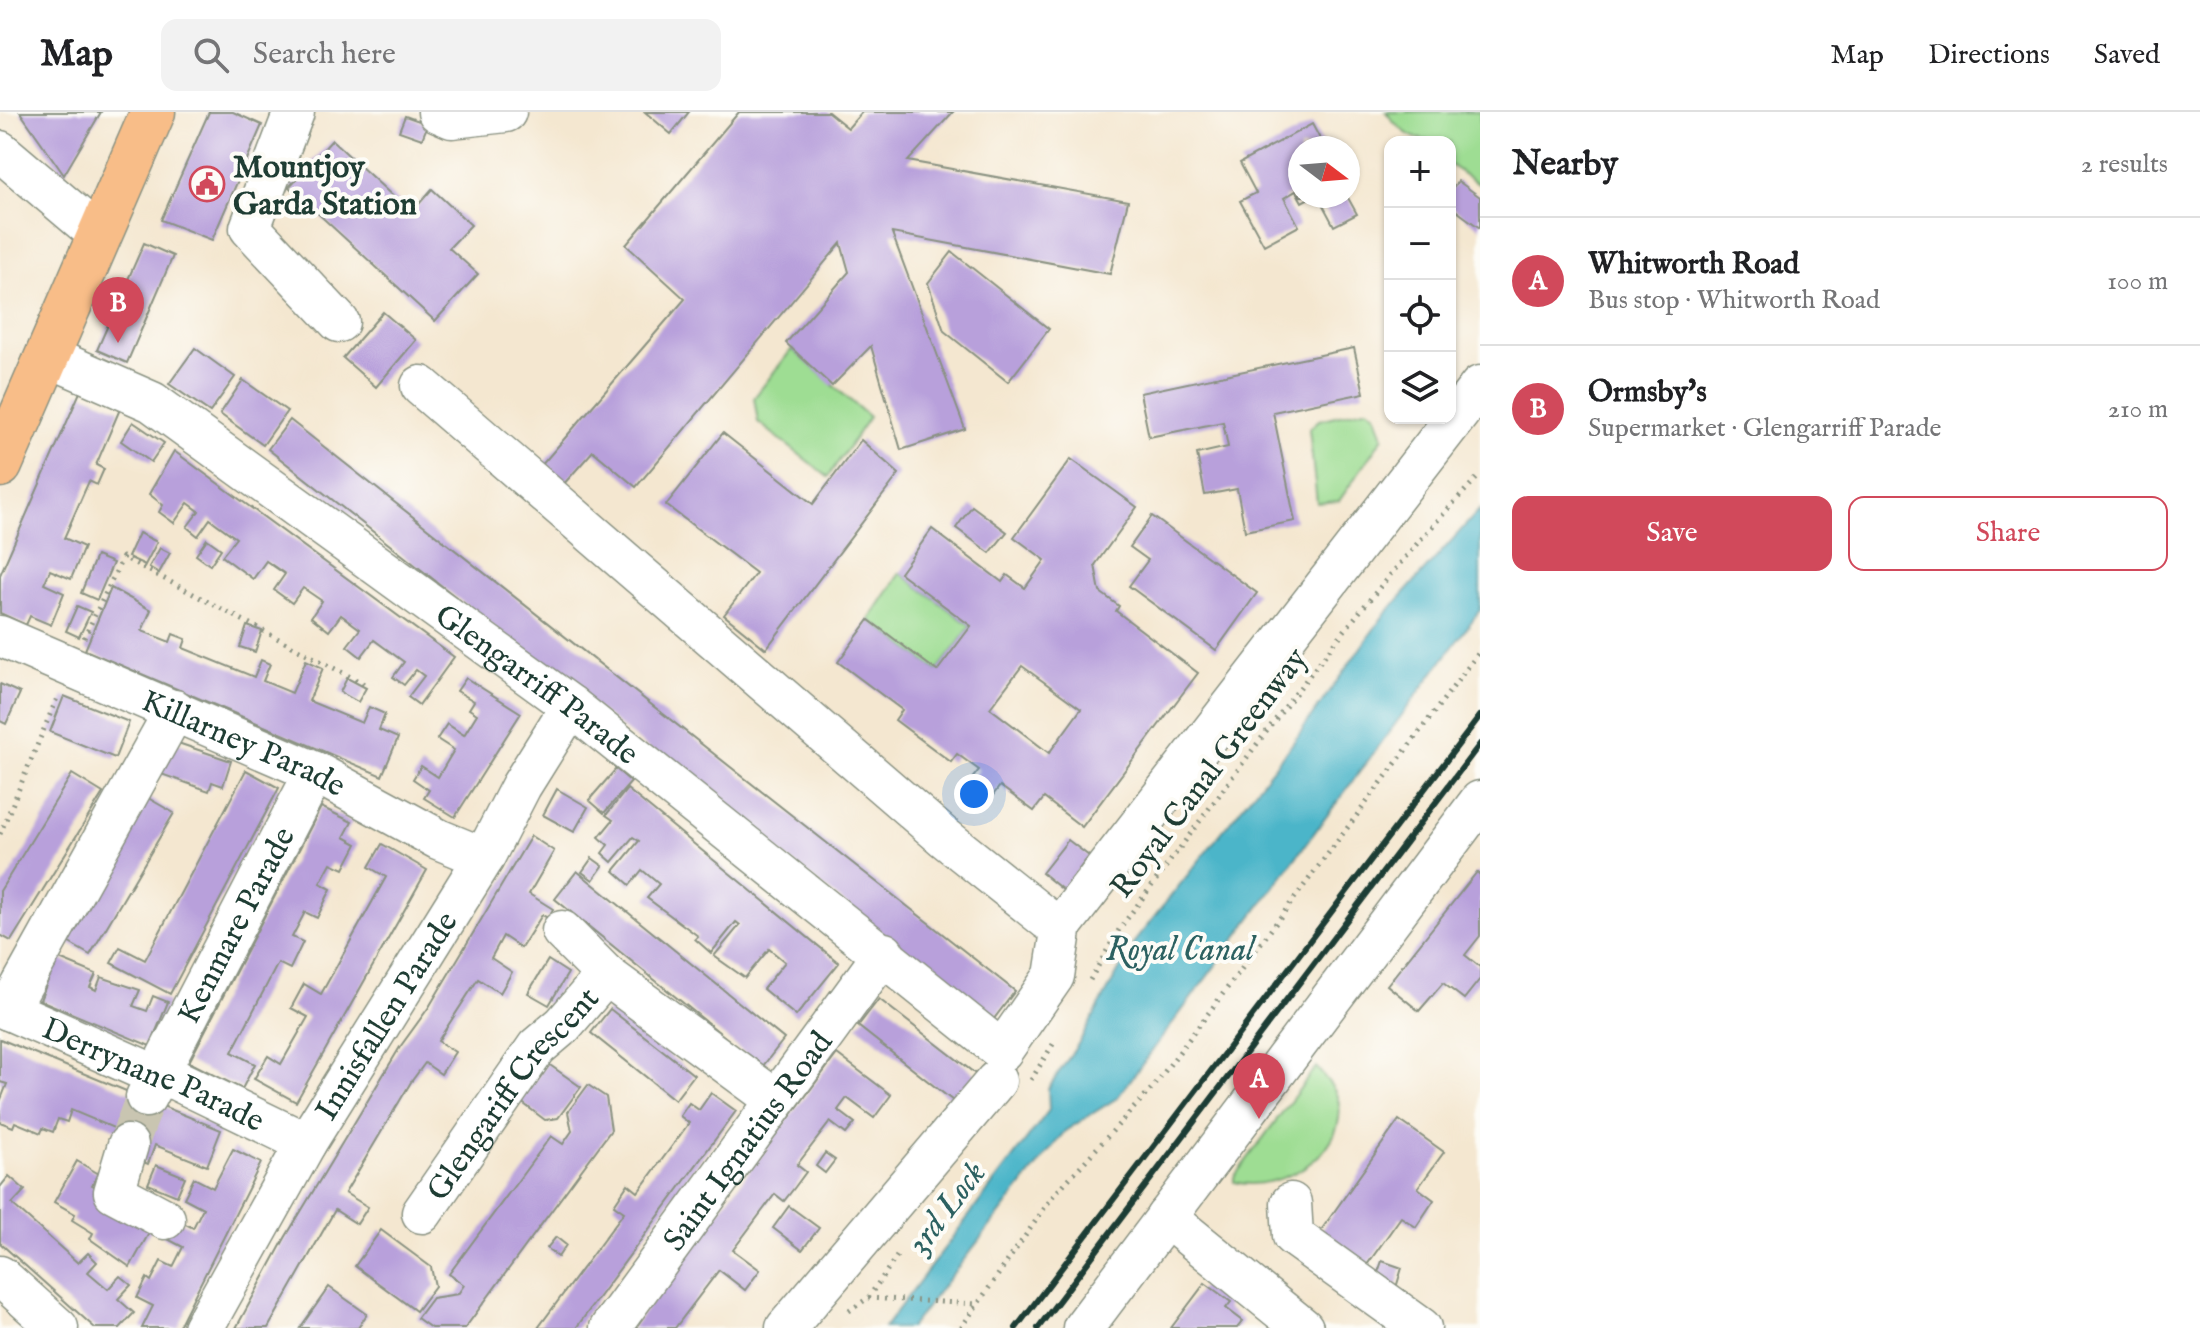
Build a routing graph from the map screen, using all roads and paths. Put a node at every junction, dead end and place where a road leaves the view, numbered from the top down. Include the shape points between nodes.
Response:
1 (153, 112) edge
2 (294, 112) edge
3 (438, 112) edge
4 (506, 112) edge
5 (0, 151) edge
6 (98, 234) junction
7 (339, 322) dead end
8 (47, 356) junction
9 (421, 386) dead end
10 (1480, 386) edge
11 (0, 465) edge
12 (1480, 475) edge
13 (0, 636) edge
14 (1480, 651) edge
15 (65, 678) junction
16 (366, 685) dead end
17 (571, 706) junction
18 (175, 710) junction
19 (315, 772) junction
20 (1480, 801) edge
21 (0, 834) edge
22 (484, 858) junction
23 (1062, 925) junction
24 (562, 931) dead end
25 (884, 953) junction
26 (606, 975) junction
27 (1083, 991) dead end
28 (4, 1008) edge
29 (1061, 1029) dead end
30 (1007, 1075) junction
31 (150, 1086) junction
32 (776, 1100) junction
33 (306, 1143) junction
34 (128, 1145) tunnel mouth
35 (1291, 1203) dead end
36 (422, 1213) dead end
37 (1166, 1217) junction
38 (165, 1219) dead end
39 (902, 1248) dead end
40 (0, 1276) edge
41 (978, 1304) junction
42 (58, 1328) edge
43 (203, 1328) edge
44 (610, 1328) edge
45 (786, 1328) edge
46 (961, 1328) edge
47 (1083, 1328) edge
48 (1303, 1328) edge
49 (1421, 1328) edge

1 - 6 main road
2 - 7 street via 250,228
3 - 4 street via 452,118
5 - 6 street
6 - 8 main road
8 - 11 main road
8 - 17 street, Glengarriff Parade via 152,402
9 - 23 street via 945,838 1048,920
10 - 23 street
12 - 27 path, Royal Canal Greenway via 1421,536 1357,615 1120,928
13 - 15 street, Killarney Parade
14 - 41 path via 1153,1087 1053,1196
15 - 16 path via 123,557
15 - 18 street, Killarney Parade
15 - 21 path
17 - 22 street, Innisfallen Parade
17 - 25 street, Glengarriff Parade
18 - 19 street, Killarney Parade
18 - 28 street
19 - 22 street, Killarney Parade
19 - 31 street, Kenmare Parade
20 - 37 street
22 - 33 street, Innisfallen Parade
23 - 30 street via 1054,976
24 - 26 street
25 - 30 street, Glengarriff Parade
25 - 32 street, Saint Ignatius Road
26 - 32 street
26 - 36 street, Glengariff Crescent via 537,1047
28 - 31 street, Derrynane Parade
29 - 30 path
30 - 45 street
31 - 33 street, Derrynane Parade via 176,1080
32 - 44 street, Saint Ignatius Road
33 - 43 street, Innisfallen Parade
34 - 38 street via 114,1192
35 - 49 street via 1293,1236
37 - 47 street
37 - 48 street
39 - 41 path via 868,1298
40 - 42 street
41 - 46 path

